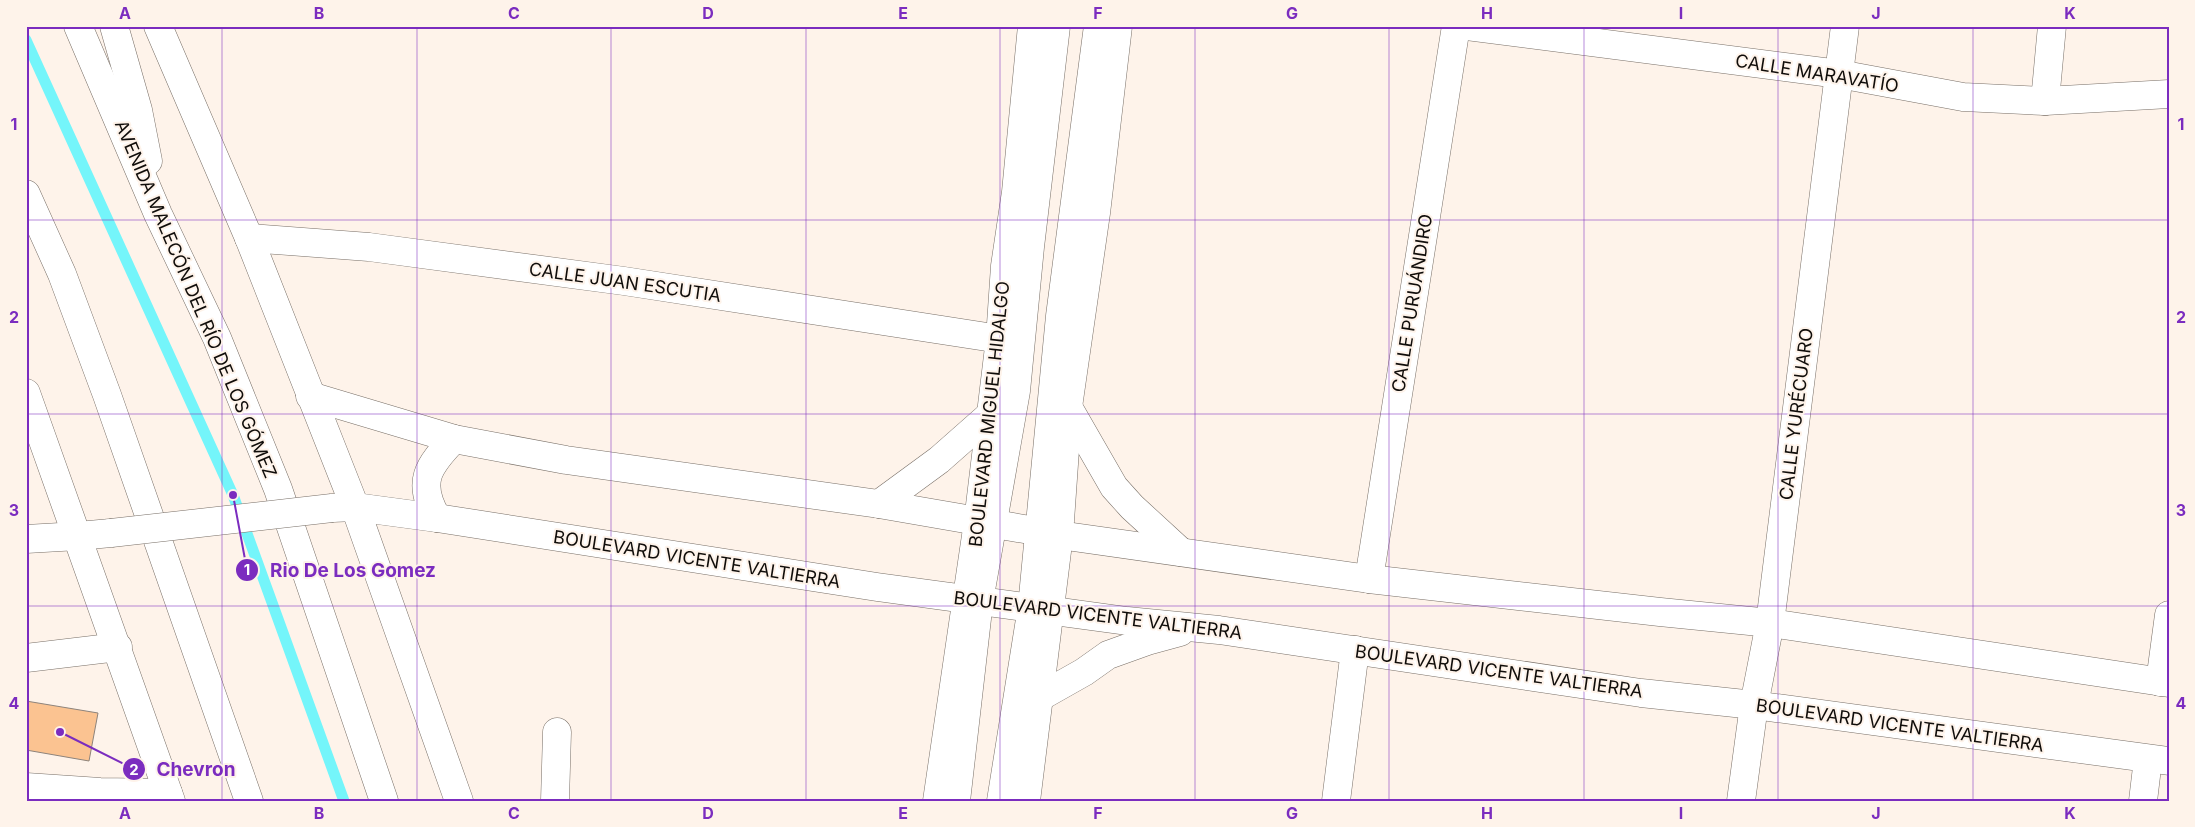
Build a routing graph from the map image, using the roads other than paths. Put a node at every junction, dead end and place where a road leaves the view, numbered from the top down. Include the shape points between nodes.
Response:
1 (78, 26) edge
2 (114, 26) edge
3 (158, 26) edge
4 (1032, 26) edge
5 (1056, 26) edge
6 (1098, 26) edge
7 (1118, 26) edge
8 (1456, 26) edge
9 (1467, 26) edge
10 (1845, 26) edge
11 (2052, 26) edge
12 (1839, 74) junction
13 (2169, 94) edge
14 (2045, 101) junction
15 (26, 194) edge
16 (158, 214) junction
17 (249, 238) junction
18 (1000, 339) junction
19 (26, 393) edge
20 (310, 396) junction
21 (1068, 407) junction
22 (990, 415) junction
23 (454, 439) junction
24 (879, 504) junction
25 (343, 508) junction
26 (437, 518) junction
27 (985, 523) junction
28 (1049, 533) junction
29 (78, 536) junction
30 (26, 539) edge
31 (1181, 552) junction
32 (1369, 579) junction
33 (973, 600) junction
34 (1040, 609) junction
35 (2169, 615) edge
36 (1770, 623) junction
37 (1219, 630) junction
38 (118, 647) junction
39 (1354, 650) junction
40 (26, 658) edge
41 (2164, 683) edge
42 (1038, 698) junction
43 (1754, 706) junction
44 (557, 732) dead end
45 (2159, 760) edge
46 (26, 787) edge
47 (170, 797) edge
48 (249, 801) edge
49 (384, 801) edge
50 (459, 801) edge
51 (555, 801) edge
52 (937, 801) edge
53 (956, 801) edge
54 (1001, 801) edge
55 (1026, 801) edge
56 (1336, 801) edge
57 (1741, 801) edge
58 (2143, 801) edge

1 - 16 main road, AVENIDA MALECÓN DEL RÍO DE LOS GÓMEZ
2 - 16 main road via 138,110
3 - 17 main road
4 - 18 main road, BOULEVARD MIGUEL HIDALGO
5 - 27 main road via 1016,390
6 - 28 main road via 1060,316
7 - 21 main road via 1096,213
8 - 32 main road, CALLE PURUÁNDIRO
9 - 12 main road, CALLE MARAVATÍO
10 - 12 main road, CALLE YURÉCUARO
11 - 14 main road
12 - 14 main road, CALLE MARAVATÍO via 1963,97
12 - 36 main road, CALLE YURÉCUARO
13 - 14 main road, CALLE MARAVATÍO
15 - 48 main road via 62,274 107,395
16 - 49 main road, AVENIDA MALECÓN DEL RÍO DE LOS GÓMEZ via 217,338 278,489
17 - 18 main road, CALLE JUAN ESCUTIA via 369,247 624,281
17 - 20 main road
18 - 22 main road, BOULEVARD MIGUEL HIDALGO
19 - 29 main road
20 - 23 main road
20 - 25 main road
21 - 28 main road
21 - 31 main road via 1114,487
22 - 24 main road via 939,460
22 - 27 main road, BOULEVARD MIGUEL HIDALGO
23 - 24 main road via 566,460
23 - 26 main road via 434,461 426,479 427,498
24 - 27 main road
25 - 26 main road, BOULEVARD VICENTE VALTIERRA
25 - 29 main road, BOULEVARD VICENTE VALTIERRA, bridge
25 - 50 main road
26 - 33 main road, BOULEVARD VICENTE VALTIERRA
27 - 28 main road
27 - 33 main road, BOULEVARD MIGUEL HIDALGO
28 - 31 main road
28 - 34 main road
29 - 30 main road, BOULEVARD VICENTE VALTIERRA
29 - 38 main road
31 - 32 main road
32 - 36 main road
33 - 34 main road, BOULEVARD VICENTE VALTIERRA
33 - 52 main road, BOULEVARD MIGUEL HIDALGO
33 - 53 main road
34 - 37 main road, BOULEVARD VICENTE VALTIERRA
34 - 42 main road
34 - 54 main road
35 - 41 main road
36 - 41 main road
36 - 43 main road, CALLE YURÉCUARO
37 - 39 main road, BOULEVARD VICENTE VALTIERRA
37 - 42 main road via 1179,632 1139,643 1108,655
38 - 40 main road
38 - 47 main road
39 - 43 main road, BOULEVARD VICENTE VALTIERRA via 1641,693
39 - 56 main road
42 - 55 main road
43 - 45 main road, BOULEVARD VICENTE VALTIERRA
43 - 57 main road, CALLE YURÉCUARO
44 - 51 main road
45 - 58 main road
46 - 47 main road

